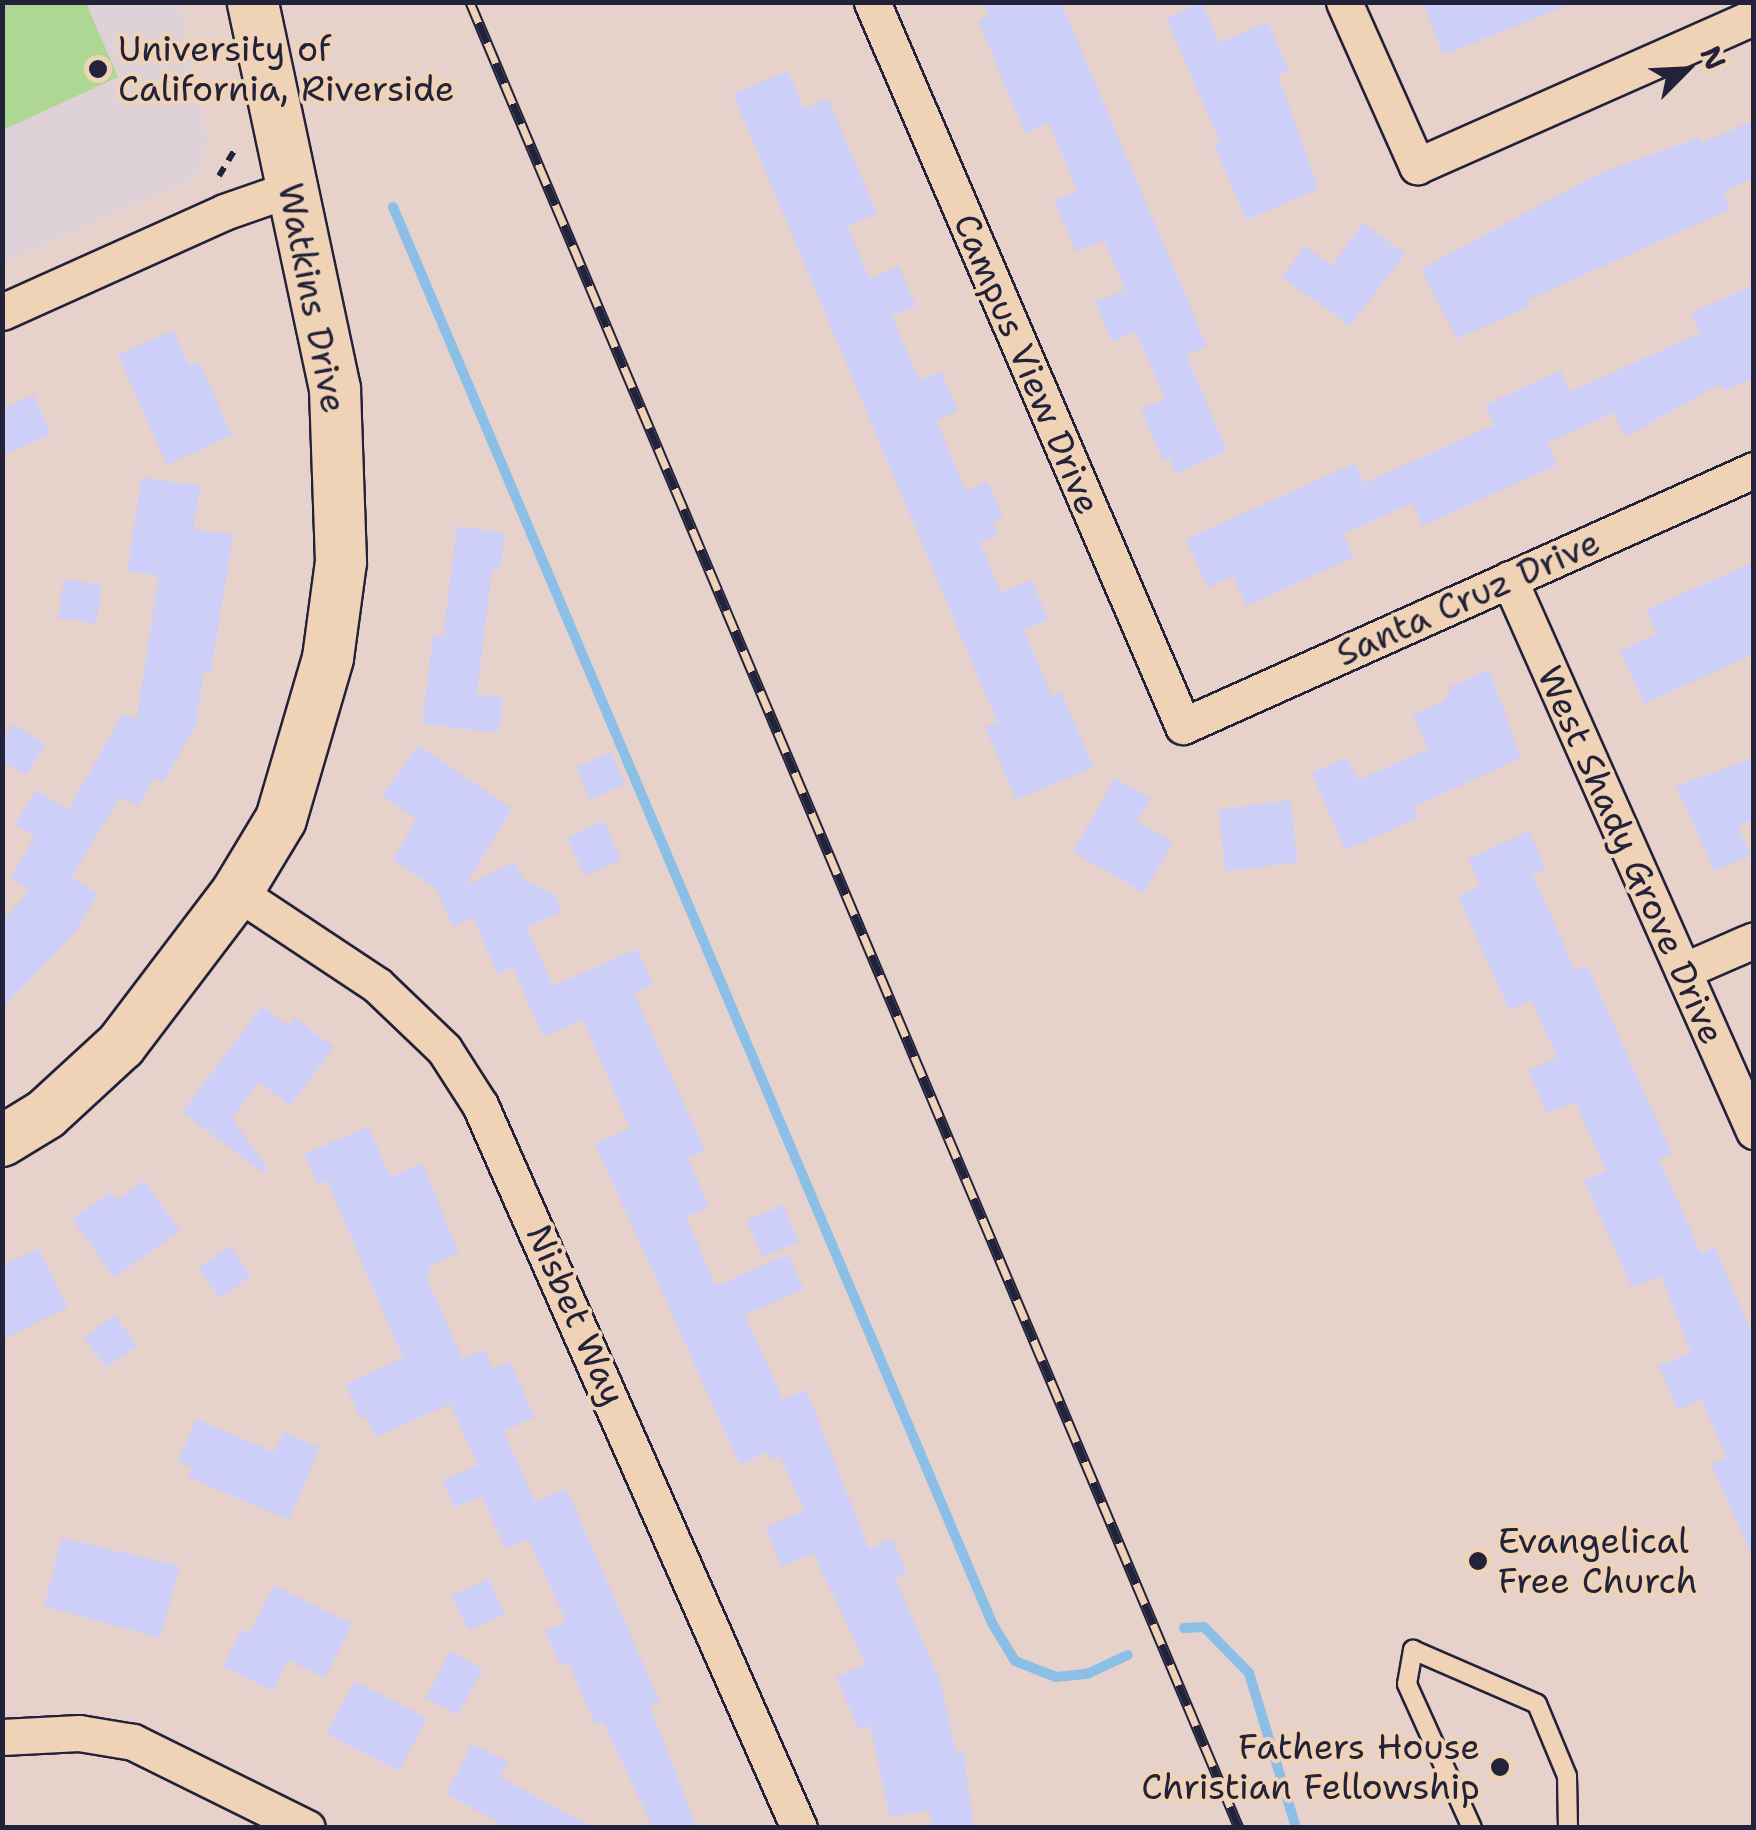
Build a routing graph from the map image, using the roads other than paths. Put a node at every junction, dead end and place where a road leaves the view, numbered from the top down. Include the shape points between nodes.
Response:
1 (253, 2) edge
2 (872, 2) edge
3 (1344, 2) edge
4 (1754, 17) edge
5 (290, 189) junction
6 (2, 312) edge
7 (1754, 470) edge
8 (1508, 579) junction
9 (1183, 726) joint
10 (237, 892) junction
11 (1754, 940) edge
12 (1683, 972) junction
13 (1754, 1130) edge
14 (2, 1141) edge
15 (2, 1737) edge
16 (307, 1828) edge
17 (799, 1828) edge
18 (1472, 1828) edge
19 (1568, 1828) edge

1 - 5 main road, Watkins Drive
2 - 9 street, Campus View Drive
3 - 4 street via 1417,166
5 - 6 street
5 - 10 main road, Watkins Drive via 335,389 340,562 308,738 280,818
7 - 8 street, Santa Cruz Drive
8 - 9 street, Santa Cruz Drive
8 - 12 street, West Shady Grove Drive
10 - 14 main road, Watkins Drive via 121,1044 46,1114
10 - 17 street, Nisbet Way via 378,985 444,1049 480,1105
11 - 12 street
12 - 13 street, West Shady Grove Drive
15 - 16 street via 79,1733 132,1742
18 - 19 lane via 1407,1684 1413,1650 1537,1704 1567,1776

